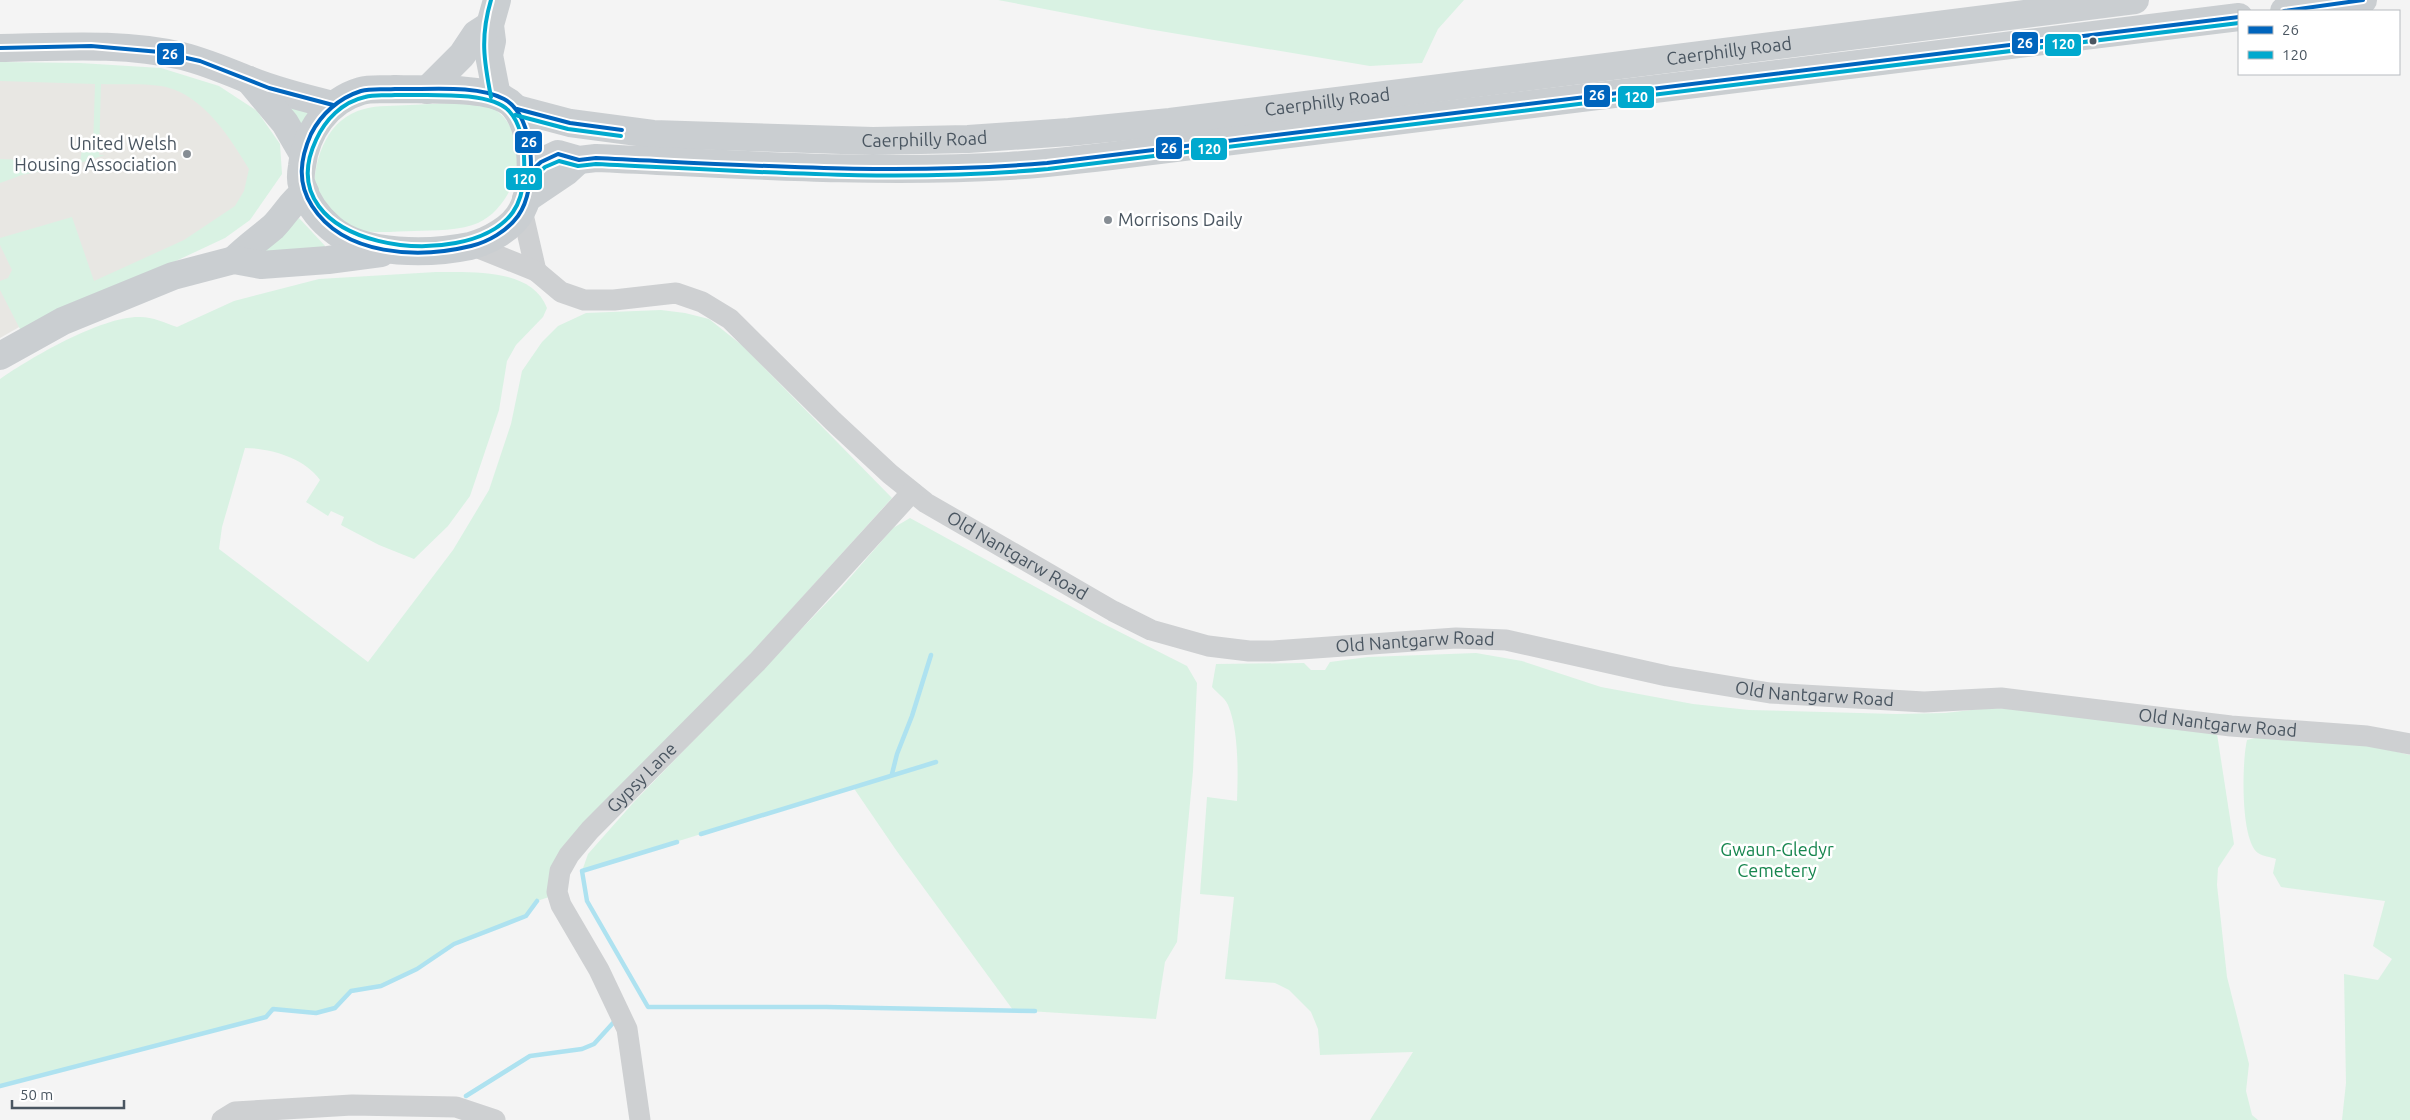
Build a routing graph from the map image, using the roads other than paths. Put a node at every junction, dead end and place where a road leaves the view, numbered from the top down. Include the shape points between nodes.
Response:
1 (2135, 0) edge
2 (2363, 0) edge
3 (2291, 10) edge
4 (493, 12) edge
5 (2238, 17) edge
6 (0, 48) edge
7 (249, 80) junction
8 (427, 90) junction
9 (507, 103) junction
10 (333, 105) junction
11 (303, 154) junction
12 (579, 160) junction
13 (530, 172) junction
14 (305, 192) junction
15 (524, 204) junction
16 (471, 246) junction
17 (398, 251) junction
18 (234, 260) junction
19 (536, 271) junction
20 (0, 356) edge
21 (912, 492) junction
22 (2410, 744) edge
23 (222, 1120) edge
24 (496, 1120) edge
25 (640, 1120) edge

1 - 9 main road, Caerphilly Road via 1170,122 1050,134 872,141 653,134 570,123
2 - 3 main road
4 - 8 main road via 462,55
4 - 9 main road via 490,64
5 - 12 main road, Caerphilly Road via 1008,166 916,168
6 - 7 main road via 139,49 206,62
7 - 10 main road via 300,98
7 - 11 main road via 285,123
8 - 9 main road, Caerphilly Road via 464,90
8 - 10 main road, Caerphilly Road via 362,91
9 - 13 main road via 530,144
10 - 11 main road via 311,131
11 - 14 main road via 301,183
12 - 13 main road, Caerphilly Road via 558,154
12 - 15 main road
13 - 15 main road via 530,187
14 - 17 main road via 310,206 332,229 358,243
14 - 18 main road via 293,200 272,228
15 - 16 main road via 505,230
15 - 19 street
16 - 17 main road
16 - 19 street, Old Nantgarw Road
17 - 18 main road via 261,265
18 - 20 main road via 174,276 63,321
19 - 21 street, Old Nantgarw Road via 561,292 584,300 676,293 715,308
21 - 22 street, Old Nantgarw Road via 968,528 1134,623 1173,638 1208,646 1250,652 1456,638 1506,640 1667,676 1770,692 1912,701 2001,698 2231,726 2367,736
21 - 25 street, Gypsy Lane via 757,662 590,830 560,871 557,892 561,905 599,970 627,1029
23 - 24 street via 234,1112 352,1105 456,1107

